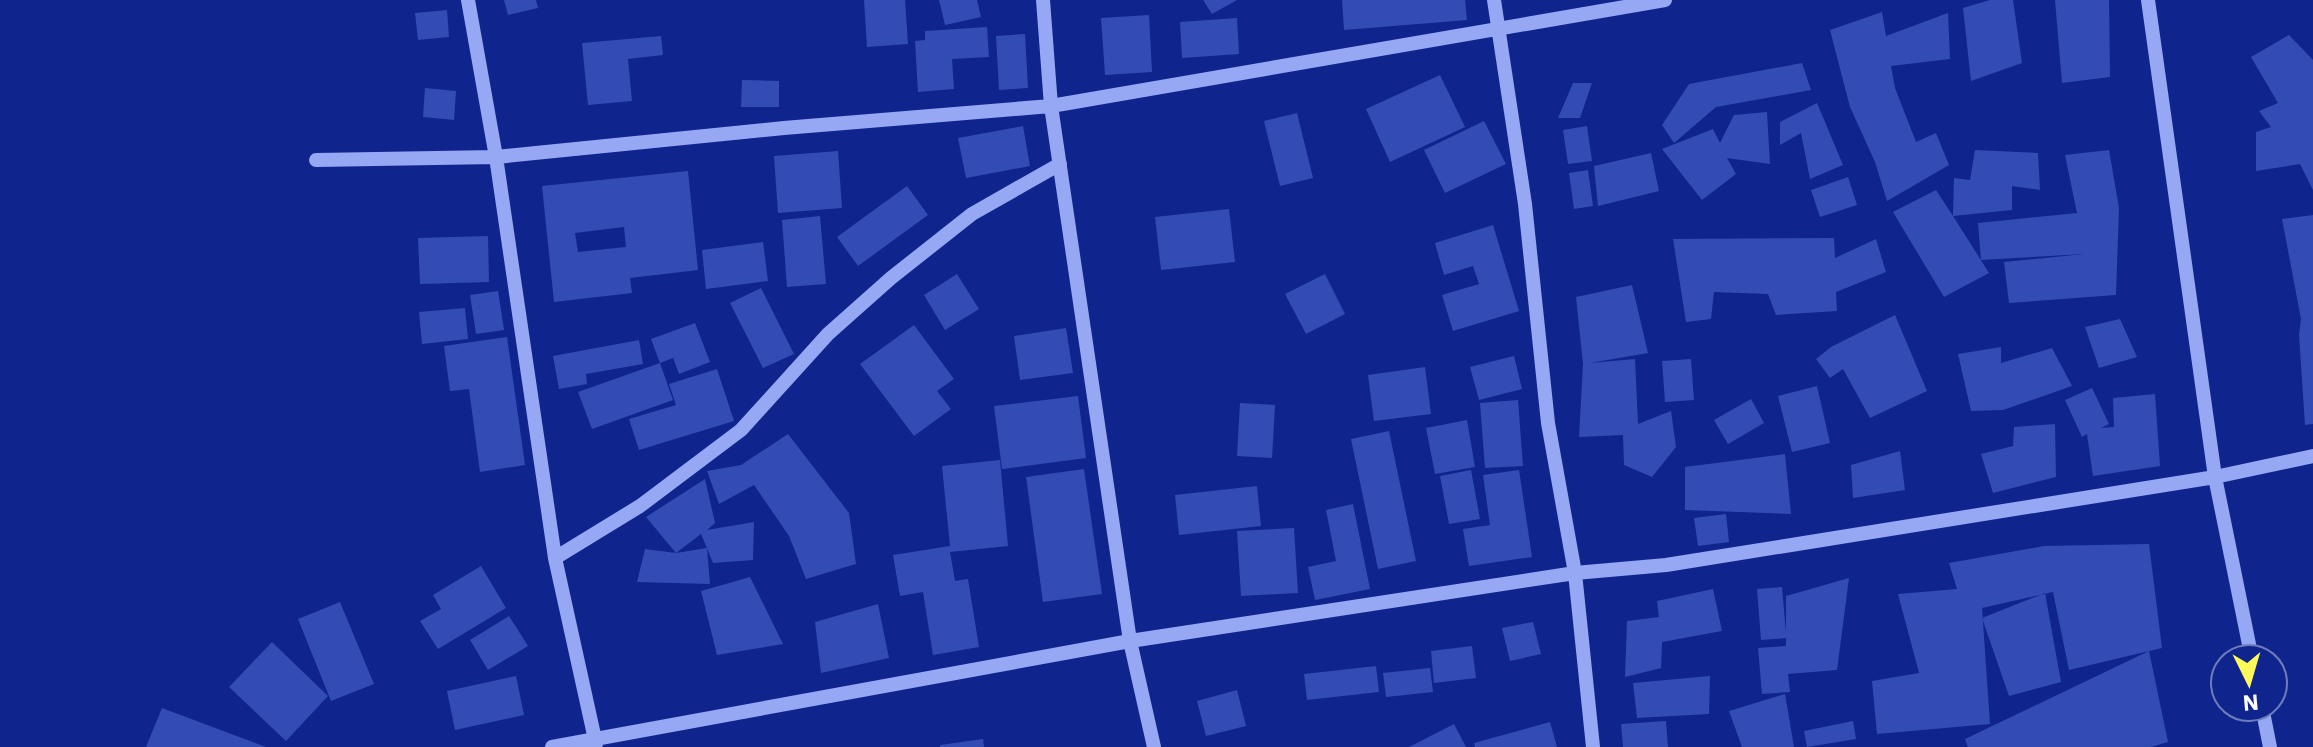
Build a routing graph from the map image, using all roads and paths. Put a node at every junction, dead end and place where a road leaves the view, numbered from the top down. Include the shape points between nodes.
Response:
1 (468, 0) edge
2 (1043, 0) edge
3 (1494, 0) edge
4 (1665, 0) edge
5 (2148, 0) edge
6 (1498, 29) junction
7 (1051, 106) junction
8 (496, 157) junction
9 (316, 160) dead end
10 (1060, 164) junction
11 (2313, 456) edge
12 (2215, 477) junction
13 (555, 558) junction
14 (1575, 573) junction
15 (1130, 641) junction
16 (2249, 643) edge
17 (2265, 723) edge
18 (596, 743) edge
19 (552, 747) edge
20 (1154, 747) edge
21 (1593, 747) edge
22 (2270, 747) edge

1 - 8 street
2 - 7 street
3 - 6 street
4 - 6 street
5 - 12 street
6 - 7 street
6 - 14 street via 1525,204 1548,423
7 - 8 street
7 - 10 street
8 - 9 street
8 - 13 street
10 - 13 street via 972,214 828,334 741,430 640,506
10 - 15 street
11 - 12 street
12 - 14 street via 1666,565
12 - 16 street
13 - 18 street
14 - 15 street
14 - 21 street
15 - 18 street
15 - 20 street
17 - 22 street
18 - 19 street

